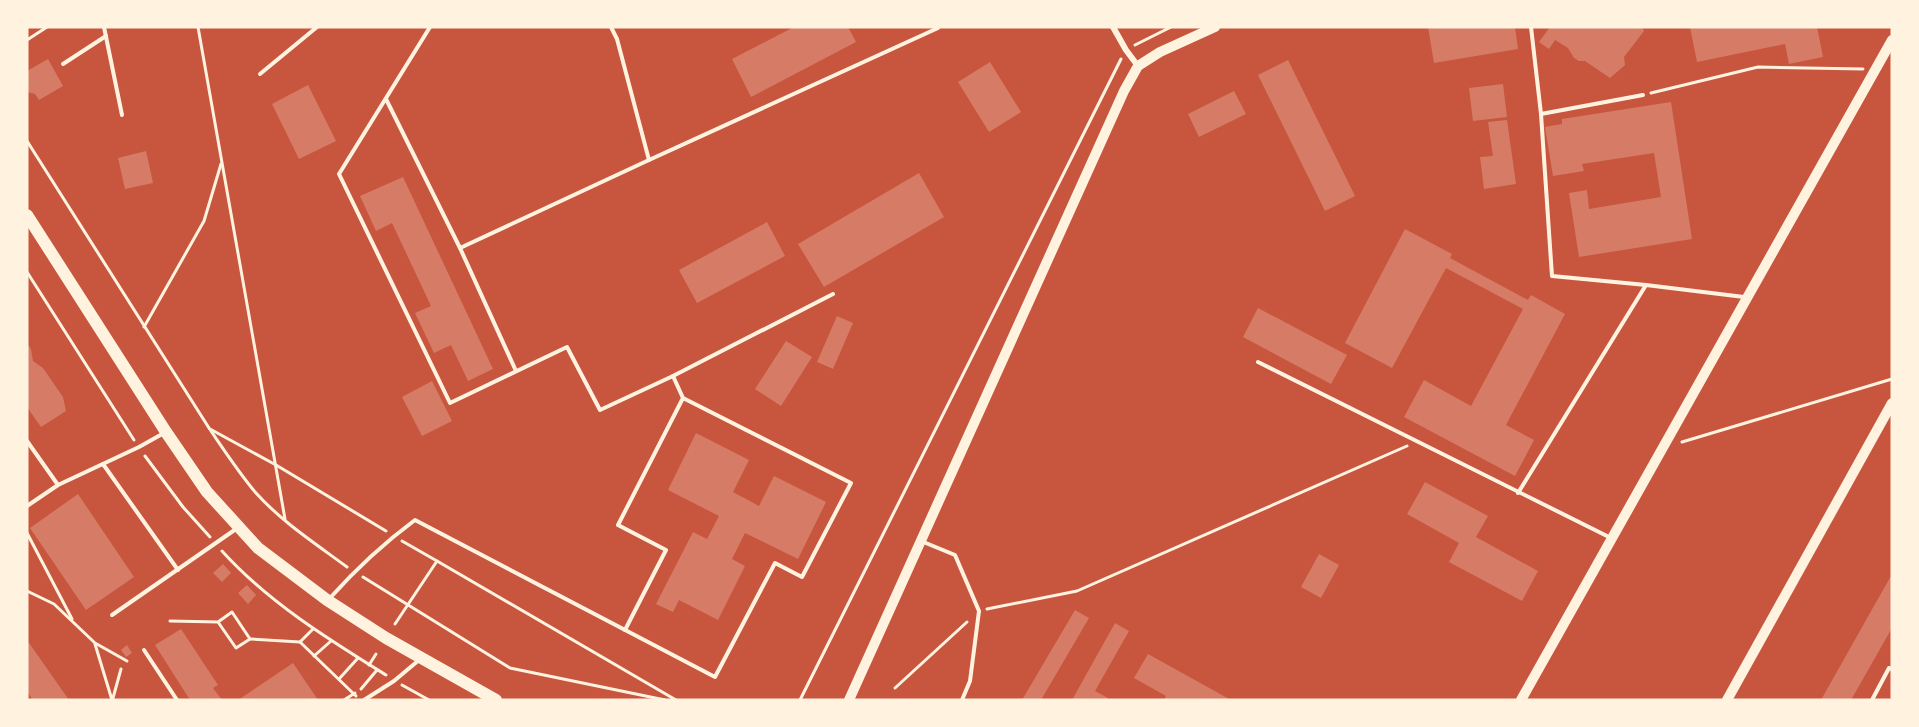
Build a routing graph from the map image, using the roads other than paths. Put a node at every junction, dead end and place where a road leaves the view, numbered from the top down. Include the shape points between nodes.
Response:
1 (104, 27) edge
2 (317, 27) edge
3 (430, 27) edge
4 (611, 27) edge
5 (938, 27) edge
6 (1113, 27) edge
7 (1215, 27) edge
8 (1531, 27) edge
9 (106, 36) junction
10 (1892, 40) edge
11 (63, 64) dead end
12 (1138, 66) junction
13 (260, 74) dead end
14 (1642, 95) road end
15 (386, 99) junction
16 (1541, 114) junction
17 (122, 115) dead end
18 (649, 160) junction
19 (27, 215) edge
20 (460, 248) junction
21 (1646, 285) junction
22 (833, 294) dead end
23 (1747, 298) junction
24 (1258, 362) dead end
25 (516, 370) junction
26 (673, 376) junction
27 (683, 398) junction
28 (1892, 403) edge
29 (166, 432) junction
30 (27, 441) edge
31 (102, 464) junction
32 (58, 484) junction
33 (1518, 493) junction
34 (27, 506) edge
35 (239, 527) junction
36 (1612, 538) junction
37 (921, 540) junction
38 (178, 570) junction
39 (327, 600) junction
40 (111, 615) dead end
41 (625, 630) junction
42 (144, 650) dead end
43 (422, 658) junction
44 (1892, 669) edge
45 (177, 700) edge
46 (364, 700) edge
47 (496, 700) edge
48 (849, 700) edge
49 (962, 700) edge
50 (1521, 700) edge
51 (1727, 700) edge
52 (1872, 700) edge

1 - 9 lane
2 - 13 lane
3 - 15 lane
4 - 18 lane
5 - 18 lane
6 - 12 street
7 - 12 street
8 - 16 lane
9 - 11 lane
9 - 17 lane
10 - 23 street
12 - 37 street
14 - 16 lane
15 - 20 lane
15 - 25 lane via 339,174 450,403
16 - 21 lane via 1551,276
18 - 20 lane
19 - 29 main road
20 - 25 lane
21 - 23 lane
21 - 33 lane
22 - 26 lane
23 - 36 street
24 - 33 lane
25 - 26 lane via 567,347 600,410
26 - 27 lane
27 - 41 lane via 618,525 666,550
27 - 41 lane via 851,483 802,577 775,563 715,677
28 - 51 street
29 - 31 lane
29 - 35 main road via 207,492
30 - 32 lane
31 - 32 lane
31 - 38 lane
32 - 34 lane
33 - 36 lane
35 - 38 lane
35 - 39 main road via 258,548
36 - 50 street
37 - 48 street
37 - 49 lane via 955,555 979,610 970,681
38 - 40 lane
39 - 41 lane via 415,520
39 - 43 main road
42 - 45 lane
43 - 46 lane
43 - 47 main road
44 - 52 lane via 1889,668

